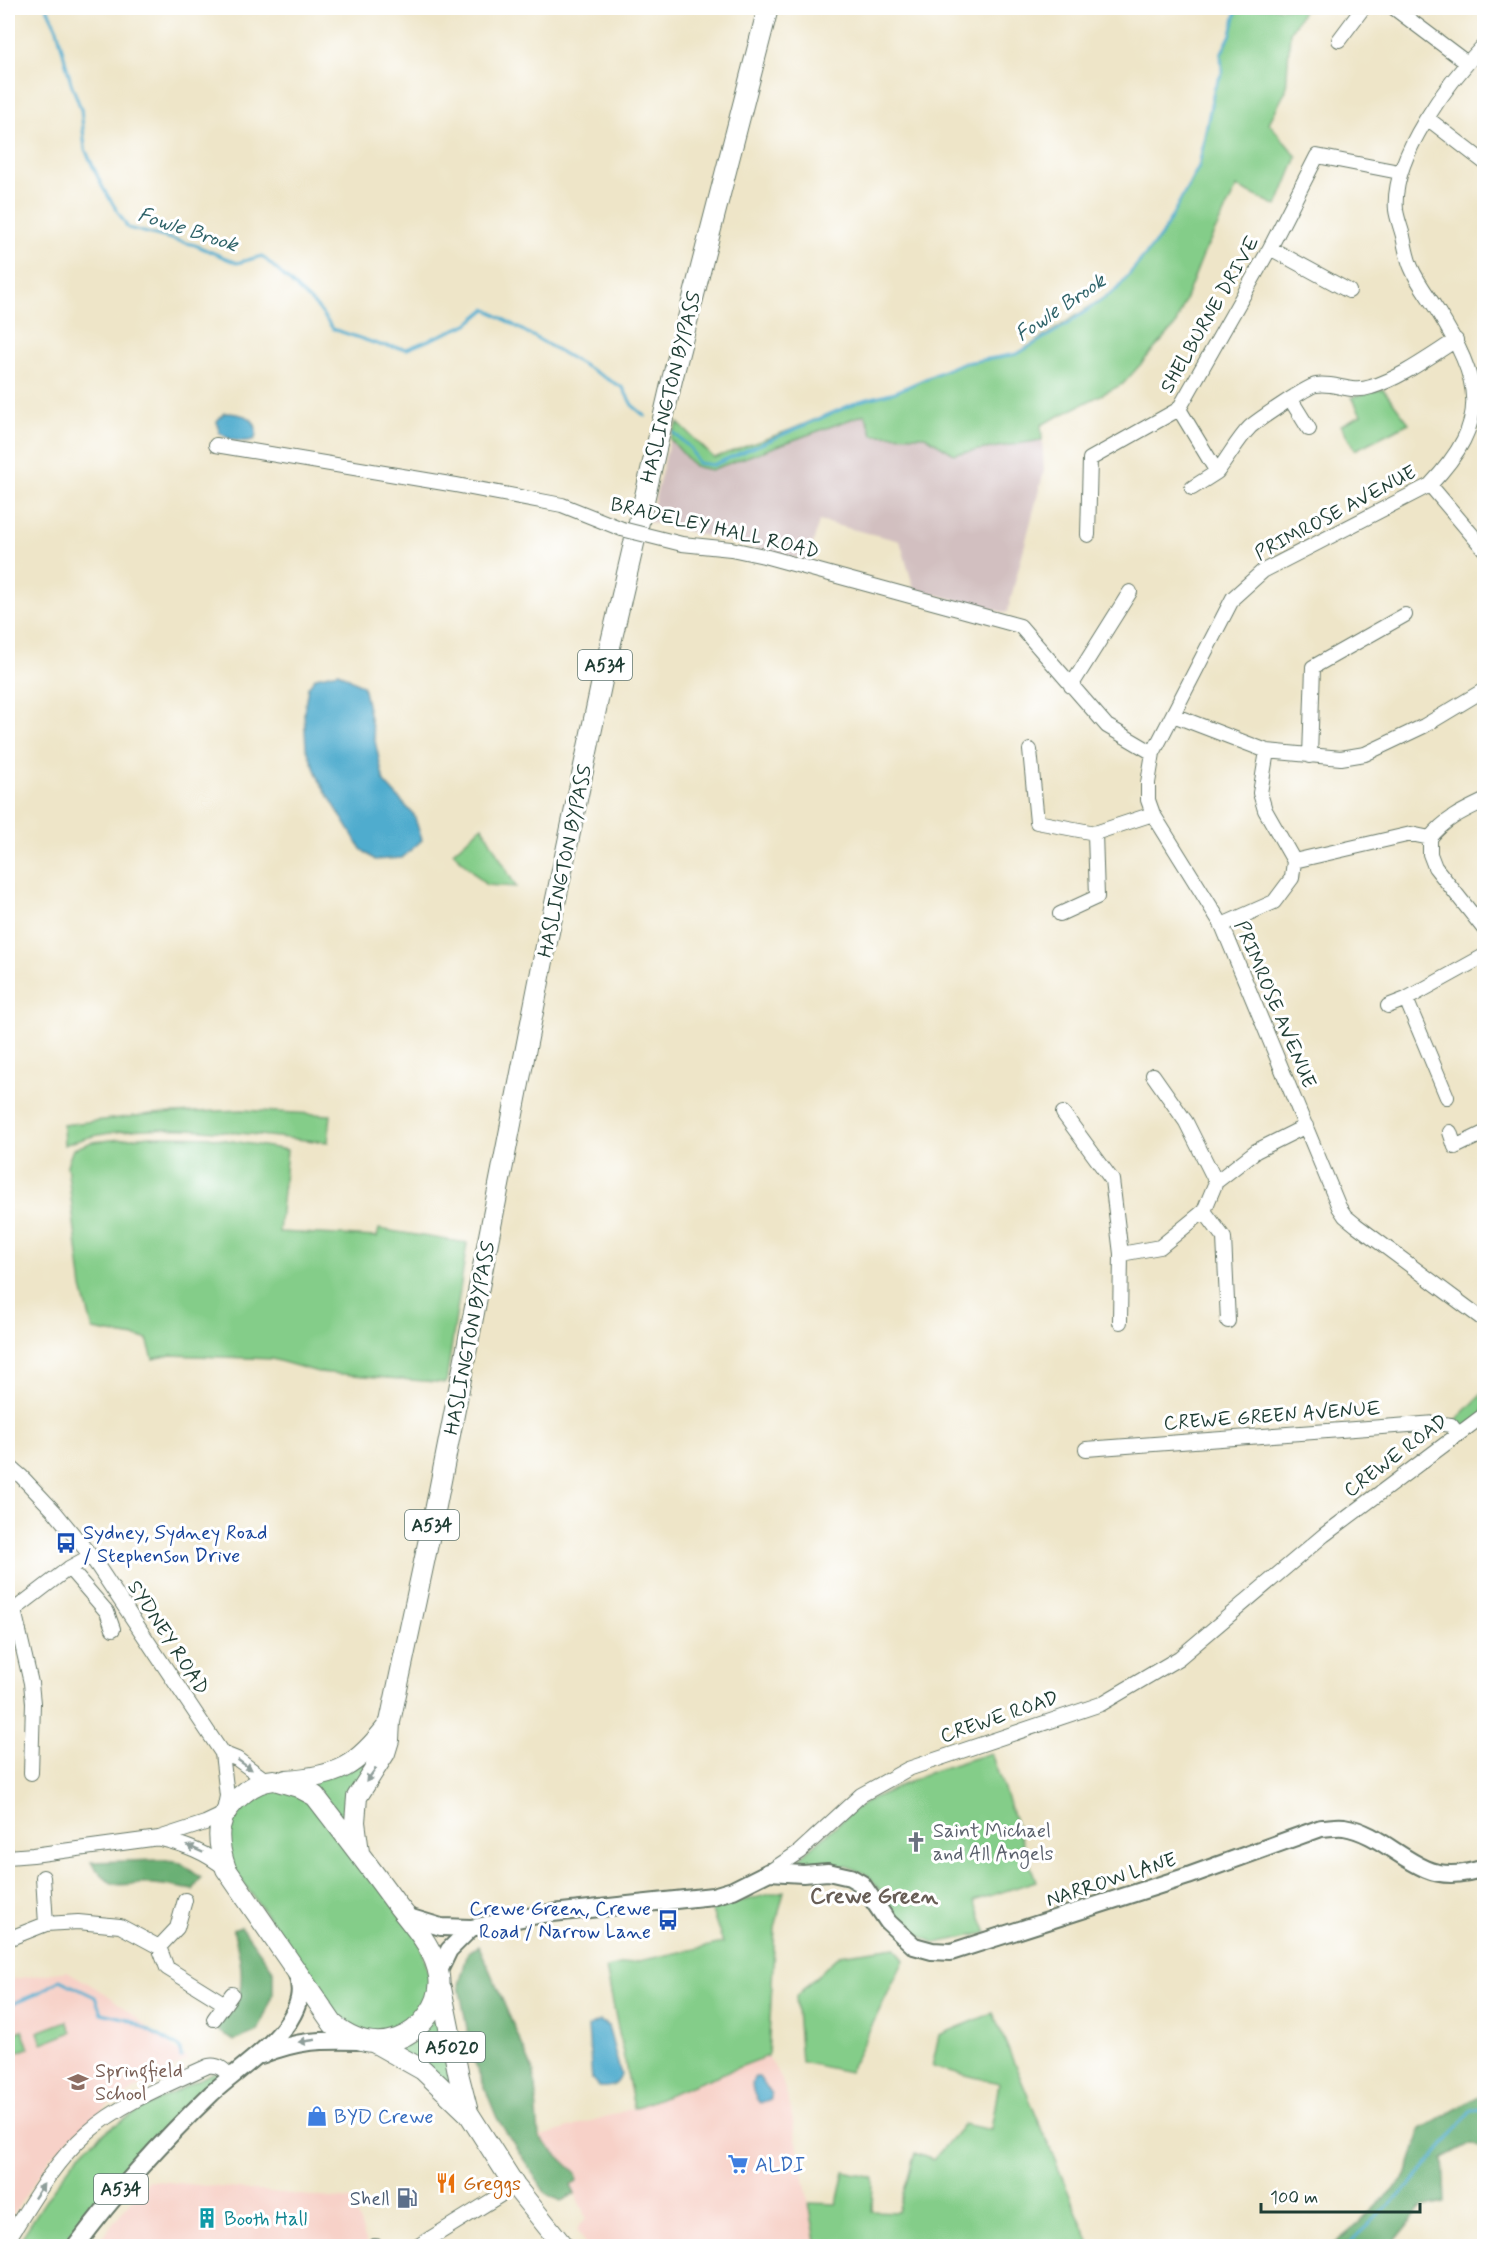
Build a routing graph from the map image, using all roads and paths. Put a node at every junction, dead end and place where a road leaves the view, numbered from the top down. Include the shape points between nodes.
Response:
1 (768, 8) edge
2 (1363, 8) edge
3 (1394, 8) edge
4 (1339, 40) dead end
5 (1485, 45) edge
6 (1467, 63) junction
7 (1427, 118) junction
8 (1484, 159) edge
9 (1400, 172) junction
10 (1270, 248) junction
11 (1349, 291) dead end
12 (1455, 340) junction
13 (1291, 400) junction
14 (1179, 409) junction
15 (1479, 411) edge
16 (1309, 429) dead end
17 (216, 445) dead end
18 (1217, 472) junction
19 (1430, 485) junction
20 (1192, 488) dead end
21 (1088, 535) dead end
22 (1485, 549) edge
23 (1130, 592) dead end
24 (1405, 615) dead end
25 (1071, 686) junction
26 (1485, 690) edge
27 (1173, 716) junction
28 (1030, 750) dead end
29 (1267, 751) junction
30 (1153, 753) junction
31 (1310, 756) junction
32 (1485, 801) edge
33 (1153, 814) junction
34 (1095, 833) junction
35 (1430, 838) junction
36 (1294, 861) junction
37 (1060, 914) dead end
38 (1483, 922) edge
39 (1222, 925) junction
40 (1485, 956) edge
41 (1406, 999) junction
42 (1388, 1006) dead end
43 (1153, 1075) dead end
44 (1447, 1097) dead end
45 (1063, 1113) dead end
46 (1306, 1126) junction
47 (1450, 1132) dead end
48 (1485, 1133) edge
49 (1216, 1182) junction
50 (1204, 1211) junction
51 (1121, 1254) junction
52 (1485, 1320) edge
53 (1228, 1321) dead end
54 (1120, 1322) dead end
55 (1485, 1415) edge
56 (1458, 1434) junction
57 (1086, 1449) dead end
58 (8, 1465) edge
59 (91, 1556) junction
60 (69, 1568) junction
61 (11, 1611) edge
62 (113, 1629) dead end
63 (390, 1722) junction
64 (222, 1753) junction
65 (31, 1773) dead end
66 (271, 1780) junction
67 (223, 1813) junction
68 (159, 1838) junction
69 (358, 1852) junction
70 (8, 1857) edge
71 (1485, 1868) edge
72 (226, 1869) junction
73 (769, 1872) junction
74 (43, 1877) dead end
75 (185, 1900) dead end
76 (405, 1916) junction
77 (46, 1923) junction
78 (471, 1928) junction
79 (8, 1939) edge
80 (159, 1947) junction
81 (296, 1970) junction
82 (439, 1976) junction
83 (214, 2019) dead end
84 (370, 2042) junction
85 (252, 2059) junction
86 (230, 2077) junction
87 (469, 2114) junction
88 (515, 2186) junction
89 (8, 2240) edge
90 (75, 2247) edge
91 (418, 2247) edge
92 (563, 2247) edge

1 - 63 highway, HASLINGTON BYPASS / A534 via 669,391 602,681
2 - 4 street
3 - 6 street
5 - 6 street, PRIMROSE AVENUE
6 - 7 street, PRIMROSE AVENUE
7 - 8 street
7 - 9 street, PRIMROSE AVENUE
9 - 10 street, SHELBURNE DRIVE via 1317,156
9 - 12 street, PRIMROSE AVENUE via 1396,210 1411,268
10 - 11 street
10 - 14 street, SHELBURNE DRIVE
12 - 13 street via 1369,388 1352,391 1329,384 1313,385
12 - 15 street, PRIMROSE AVENUE
13 - 16 street
13 - 18 street via 1250,427
14 - 18 street
14 - 21 street, SHELBURNE DRIVE via 1090,459
15 - 19 street, PRIMROSE AVENUE via 1450,463
17 - 25 street, BRADELEY HALL ROAD, bridge via 562,505 622,529 682,544 764,556 1020,626
18 - 20 street
19 - 22 street
19 - 27 street, PRIMROSE AVENUE via 1263,571 1240,591
23 - 25 street
24 - 31 street via 1313,667
25 - 30 street, BRADELEY HALL ROAD via 1107,726
26 - 31 street via 1424,726 1365,754 1341,758
27 - 29 street
27 - 30 street, PRIMROSE AVENUE
28 - 34 street via 1037,822
29 - 31 street
29 - 36 street via 1260,793 1265,810
30 - 33 street, PRIMROSE AVENUE via 1148,783
32 - 35 street via 1451,817
33 - 34 street
33 - 39 street, PRIMROSE AVENUE
34 - 37 street via 1097,897
35 - 36 street via 1411,834
35 - 38 street via 1435,867
36 - 39 street via 1292,878 1274,902
39 - 46 street, PRIMROSE AVENUE
40 - 41 street
41 - 42 street
41 - 44 street
43 - 49 street via 1186,1122
45 - 51 street via 1112,1180
46 - 49 street via 1256,1151
46 - 52 street, PRIMROSE AVENUE via 1345,1216
47 - 48 street via 1455,1146
49 - 50 street
50 - 51 street via 1160,1247
50 - 53 street via 1224,1238
51 - 54 street
55 - 56 street, CREWE ROAD
56 - 57 street, CREWE GREEN AVENUE via 1451,1425 1436,1423
56 - 73 street, CREWE ROAD via 1324,1535 1179,1658 1101,1704 908,1769 861,1795 799,1852
58 - 59 street, SYDNEY ROAD
59 - 60 street
59 - 64 street, SYDNEY ROAD
60 - 61 street
60 - 62 street, SYDNEY ROAD via 107,1612
61 - 65 street via 31,1683
63 - 66 highway, HASLINGTON BYPASS / A534 via 359,1758 345,1767 307,1779
63 -> 69 highway, HASLINGTON BYPASS / A534 via 385,1753 357,1797
64 -> 66 street, SYDNEY ROAD
64 - 67 street, SYDNEY ROAD via 227,1796
66 - 67 highway via 248,1789
66 - 69 highway via 315,1796
67 - 68 street
67 - 72 highway via 219,1850
68 - 70 street
72 -> 68 street via 208,1855
69 - 76 highway
71 - 73 main road, NARROW LANE via 1448,1874 1426,1870 1364,1834 1343,1827 1321,1828 1188,1876 951,1952 914,1946 888,1922 862,1884 850,1877 828,1872
72 - 81 highway
73 - 78 main road, CREWE ROAD via 713,1896 543,1914
74 - 77 street
75 - 80 street via 177,1928
76 - 78 main road, CREWE ROAD via 441,1927
76 - 82 highway via 430,1948
77 - 79 street
77 - 80 street via 120,1926
78 - 82 main road via 449,1950
80 - 83 street via 167,1968 228,1999
81 - 84 highway via 333,2024 349,2036
81 - 85 main road, A534 via 301,1987 297,2006 284,2028
82 - 84 highway via 435,2002 422,2024 395,2040
82 - 87 highway, A5020
84 -> 85 main road, A534 via 306,2041
84 - 87 highway, A5020 via 423,2070
85 - 86 main road, A534
89 -> 86 street via 67,2152 102,2121 208,2066 222,2068
86 - 90 main road, A534 via 147,2160
87 - 88 highway, A5020
88 - 91 street
88 - 92 highway, A5020

